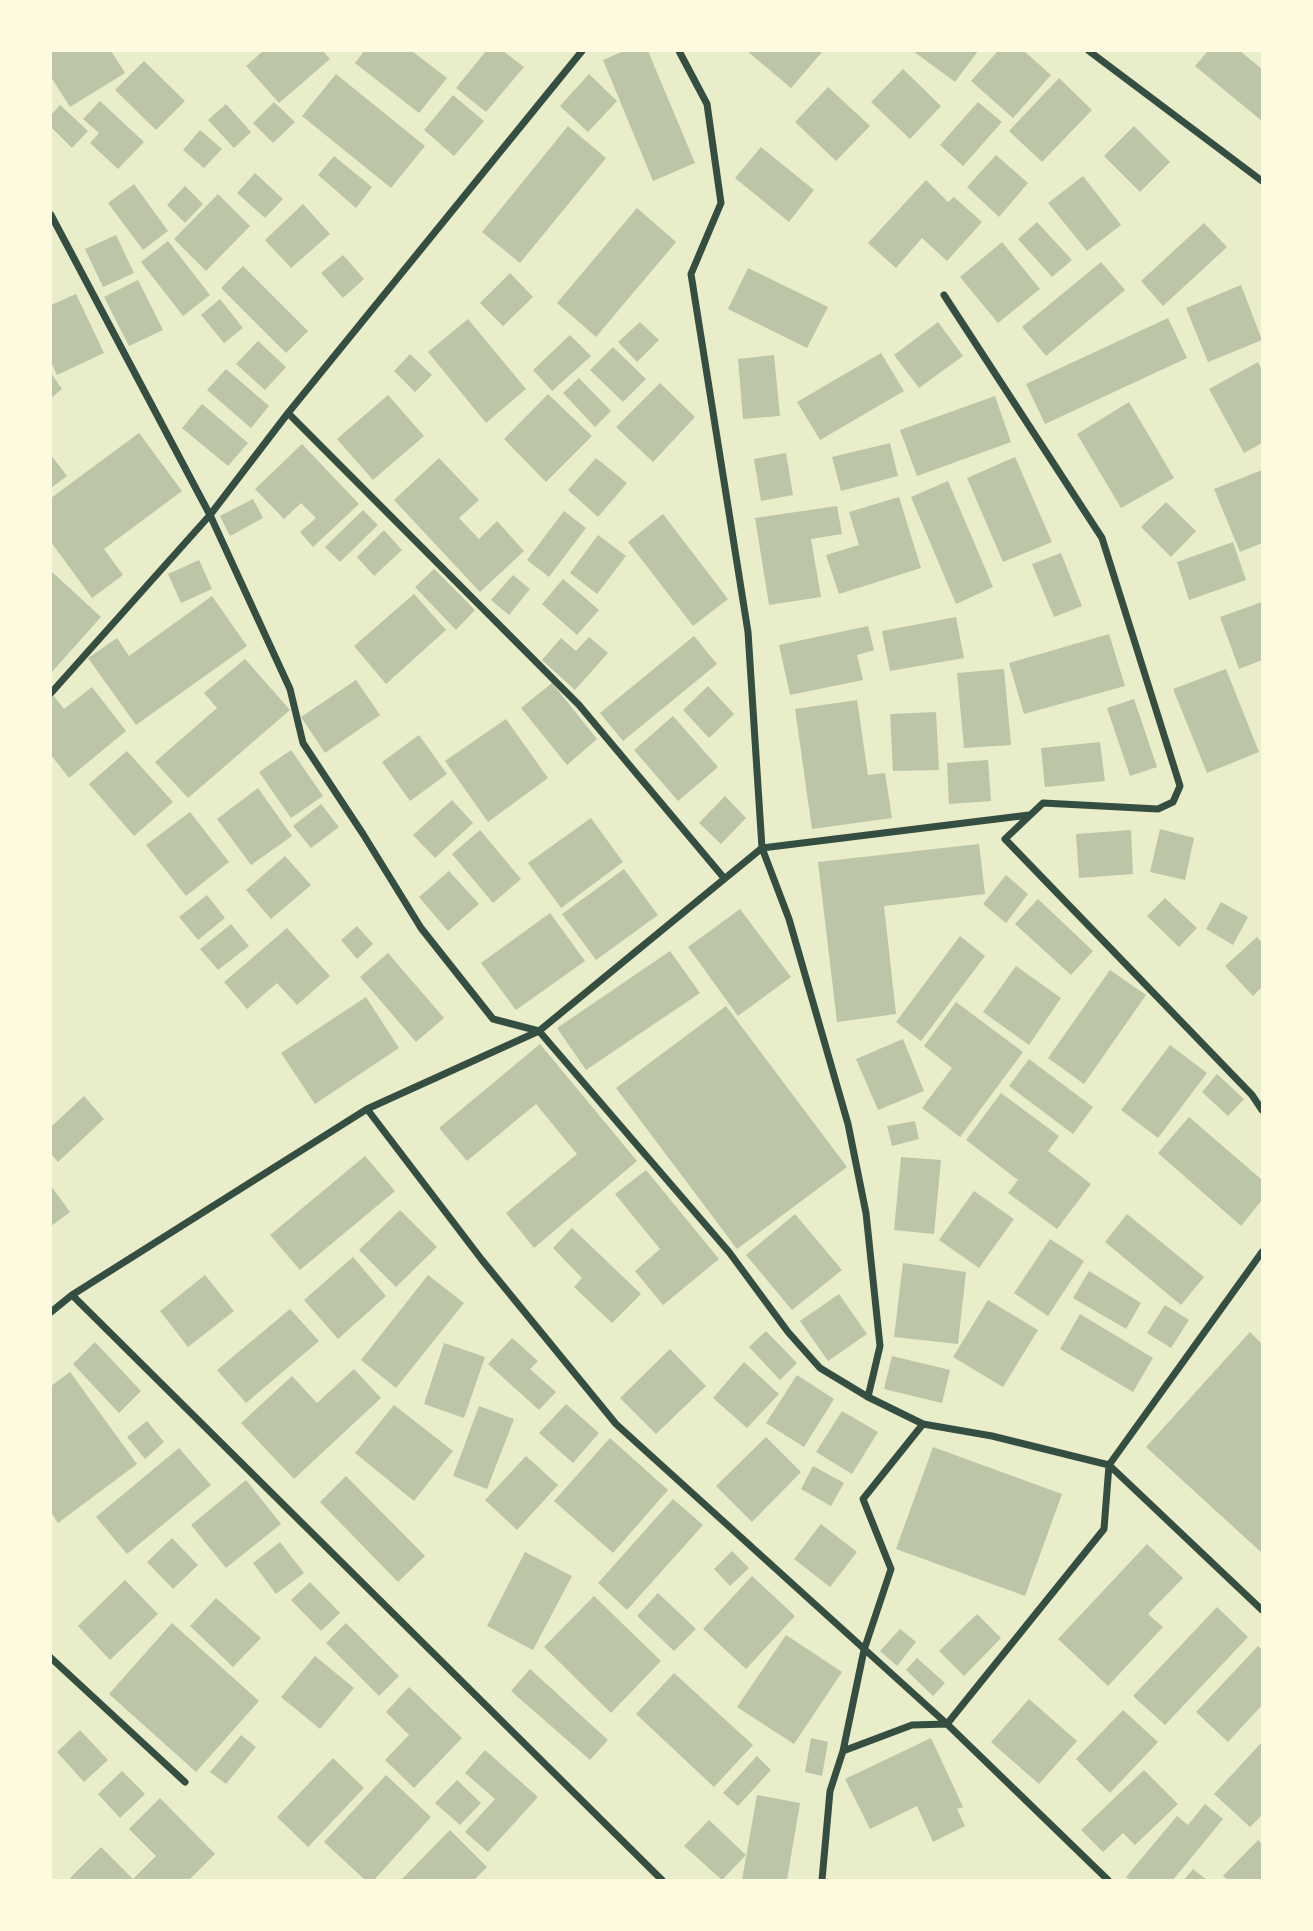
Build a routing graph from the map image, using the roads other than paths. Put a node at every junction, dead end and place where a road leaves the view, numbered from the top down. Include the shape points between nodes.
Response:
1 (582, 51) edge
2 (679, 51) edge
3 (1089, 51) edge
4 (1262, 181) edge
5 (51, 215) edge
6 (944, 295) dead end
7 (288, 413) junction
8 (210, 516) junction
9 (51, 693) edge
10 (1029, 815) junction
11 (762, 848) junction
12 (724, 878) junction
13 (539, 1031) junction
14 (367, 1109) junction
15 (1262, 1110) edge
16 (1262, 1252) edge
17 (72, 1295) junction
18 (51, 1312) edge
19 (868, 1397) junction
20 (923, 1424) junction
21 (1109, 1465) junction
22 (1262, 1609) edge
23 (864, 1650) junction
24 (51, 1658) edge
25 (947, 1724) junction
26 (843, 1751) junction
27 (185, 1782) dead end
28 (662, 1880) edge
29 (822, 1880) edge
30 (1108, 1880) edge

1 - 7 street
2 - 11 street via 707,104 721,203 691,274 748,632
3 - 4 street
5 - 8 street
6 - 10 street via 1102,538 1180,786 1173,802 1158,809 1043,803
7 - 8 street
7 - 12 street via 579,705
8 - 9 street
8 - 13 street via 290,689 303,743 421,928 493,1019
10 - 11 street
10 - 15 street via 1005,839
11 - 12 street
11 - 19 street via 804,970 861,1187 880,1346
12 - 13 street
13 - 14 street
13 - 19 street via 729,1252 820,1368
14 - 17 street
14 - 23 street via 616,1424
16 - 21 street
17 - 18 street
17 - 28 street
19 - 20 street
20 - 21 street
20 - 23 street via 863,1499 891,1569
21 - 22 street
21 - 25 street via 1104,1529
23 - 25 street
23 - 26 street
24 - 27 street
25 - 26 street via 912,1726
25 - 30 street
26 - 29 street via 830,1791

